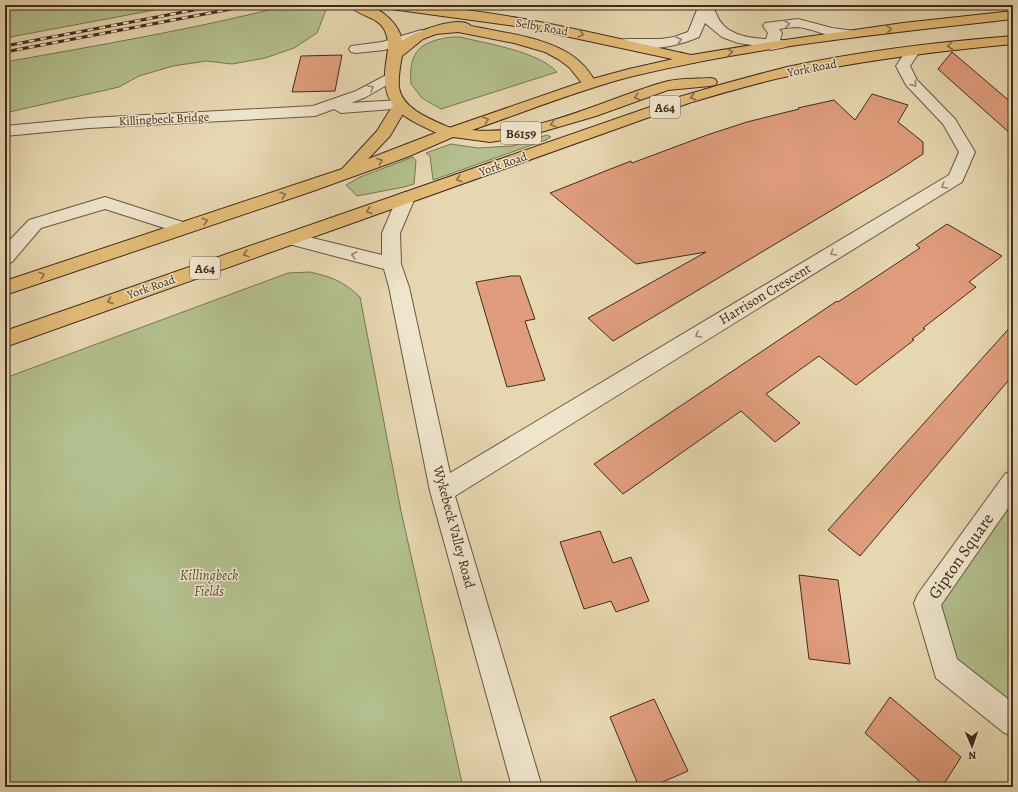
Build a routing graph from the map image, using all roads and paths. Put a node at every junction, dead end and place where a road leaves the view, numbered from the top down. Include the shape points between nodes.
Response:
1 (356, 5) edge
2 (373, 5) edge
3 (391, 5) edge
4 (705, 6) edge
5 (1013, 15) edge
6 (524, 23) junction
7 (456, 28) junction
8 (421, 34) joint
9 (850, 34) junction
10 (1013, 40) edge
11 (626, 43) junction
12 (775, 45) junction
13 (395, 48) junction
14 (356, 49) dead end
15 (912, 51) junction
16 (691, 59) junction
17 (392, 76) junction
18 (757, 78) junction
19 (590, 84) junction
20 (400, 105) junction
21 (324, 108) junction
22 (591, 113) junction
23 (5, 131) edge
24 (449, 133) junction
25 (574, 138) junction
26 (343, 174) junction
27 (406, 198) junction
28 (182, 228) junction
29 (292, 239) junction
30 (5, 257) edge
31 (392, 264) junction
32 (5, 288) edge
33 (5, 339) edge
34 (1013, 481) edge
35 (442, 491) junction
36 (1013, 722) edge
37 (527, 787) edge

1 - 13 main road via 389,25 395,37
2 - 7 main road, Selby Road
3 - 6 main road, Selby Road
11 -> 4 street via 656,44 683,39 694,34
4 - 12 street via 710,22 732,38
9 -> 5 main road, York Road
6 - 7 main road
6 -> 11 main road, Selby Road
7 - 8 main road
7 - 19 main road, Selby Road via 545,48 574,63
8 - 13 street
9 - 12 main road, York Road
12 -> 9 street, York Road via 775,33 770,26 798,23
10 -> 15 main road, York Road / A64
11 - 16 main road, Selby Road
16 -> 12 main road, York Road
13 - 14 street via 384,46
13 - 17 main road
15 - 18 main road, York Road / A64
15 -> 35 street, Harrison Crescent via 903,66 910,82 949,122 967,152 956,178
16 - 19 main road, York Road
17 - 20 main road via 392,92
21 -> 17 street, Killingbeck Bridge via 361,94
18 -> 22 main road, B6159 via 666,86
18 -> 25 main road, York Road / A64
19 - 22 main road via 593,101
24 -> 19 main road, York Road
20 - 21 street, Killingbeck Bridge
20 - 24 main road, B6159
20 - 26 main road via 384,133
21 - 23 street, Killingbeck Bridge via 315,111 89,123
22 -> 24 main road, B6159 via 524,132 490,137
22 - 25 main road
26 -> 24 main road, York Road
25 -> 27 main road, York Road / A64
28 -> 26 main road, York Road
27 -> 29 main road, York Road / A64
27 - 31 street, Wykebeck Valley Road via 391,233
28 - 30 street via 105,202 35,224
32 -> 28 main road, York Road
31 -> 29 street
29 -> 33 main road, York Road / A64
31 - 35 street, Wykebeck Valley Road
34 - 36 street, Gipton Square via 927,603 946,668
35 - 37 street, Wykebeck Valley Road

